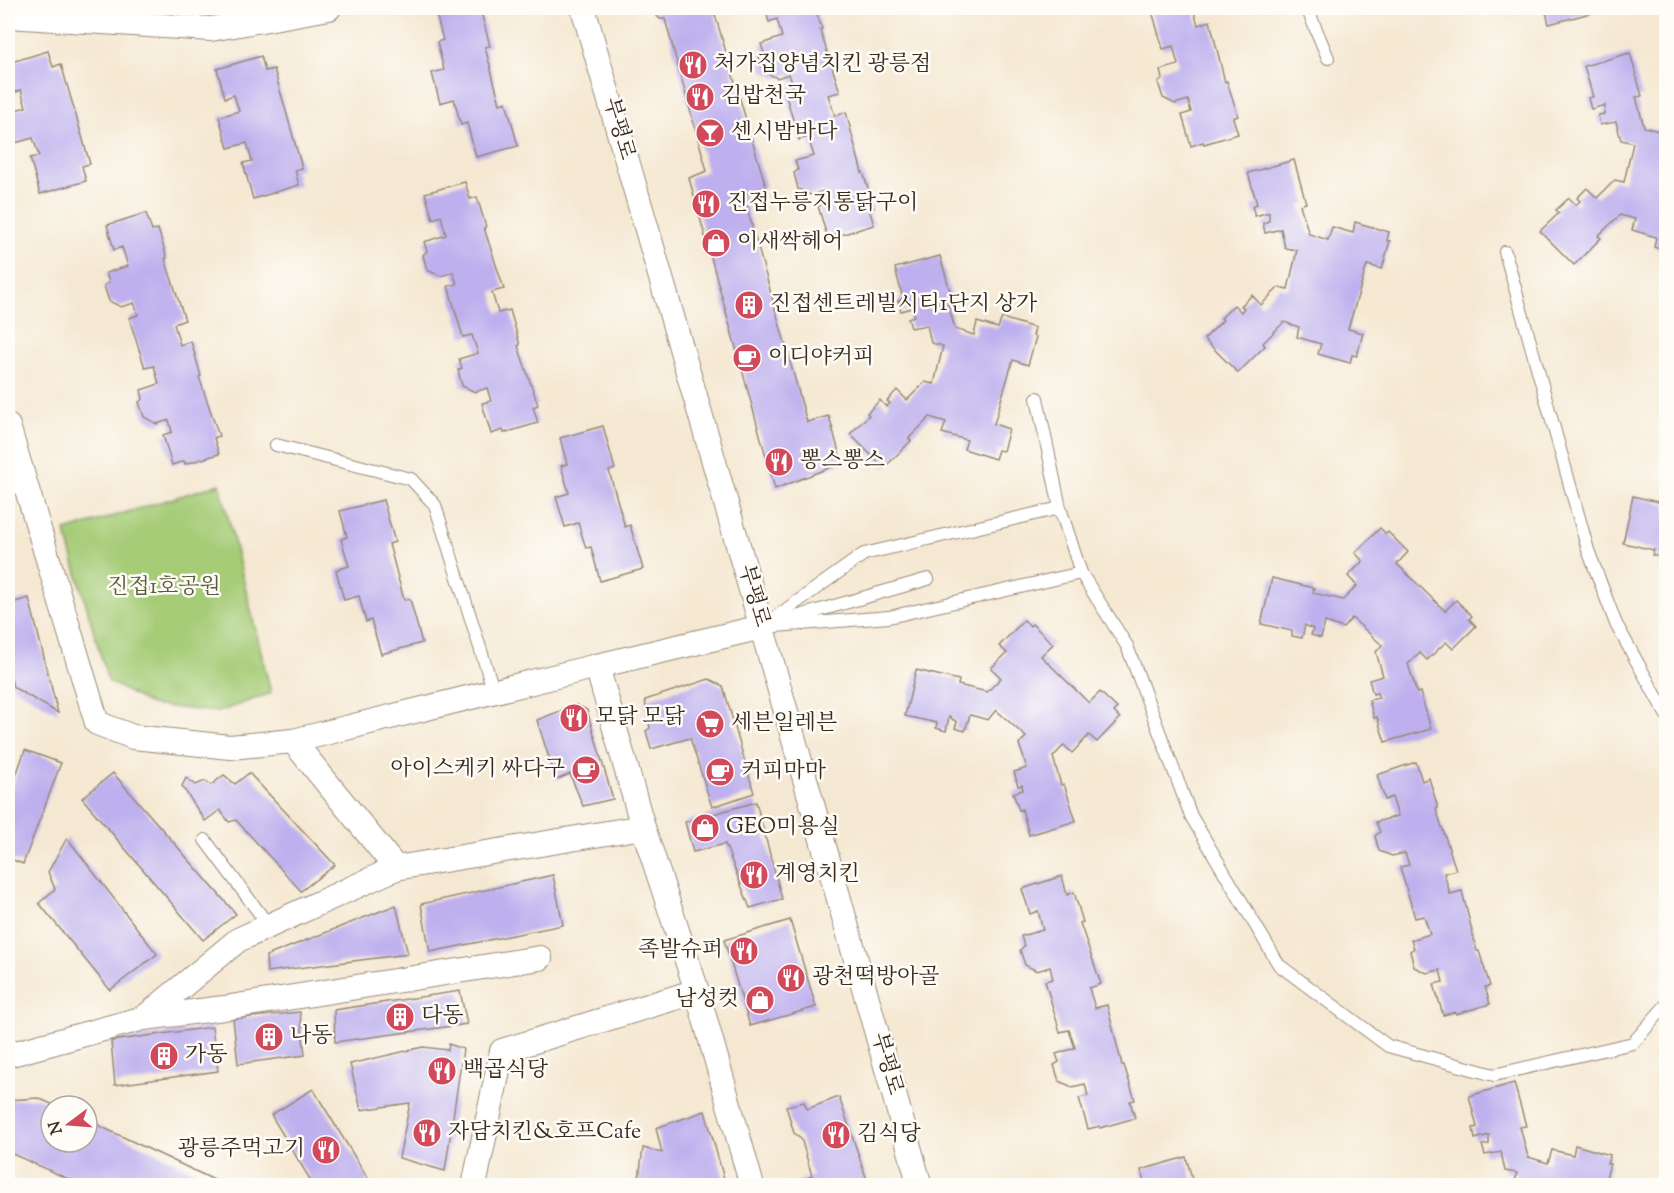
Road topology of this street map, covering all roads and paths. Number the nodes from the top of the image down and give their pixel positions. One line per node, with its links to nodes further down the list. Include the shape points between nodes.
1 (329, 8): 4 (street, via 212,29)
2 (583, 8): 13 (street, 부평로)
3 (1307, 8): 5 (lane)
4 (8, 16)
5 (1328, 58)
6 (1505, 252): 16 (lane, via 1588,550 1616,624)
7 (1037, 398): 10 (lane)
8 (8, 426): 17 (street, via 97,723 133,737 230,747)
9 (276, 445): 15 (lane, via 411,479 435,505)
10 (1059, 508): 11 (lane); 13 (lane, via 864,554)
11 (1081, 573): 13 (lane, via 889,617); 24 (lane, via 1127,646 1191,816 1279,965 1388,1046 1494,1075 1633,1043)
12 (928, 579): 13 (lane)
13 (762, 627): 14 (street); 29 (street, 부평로)
14 (597, 666): 15 (street); 18 (street)
15 (494, 692): 17 (street)
16 (1666, 714)
17 (293, 741): 20 (street)
18 (643, 827): 20 (street); 23 (street)
19 (205, 840): 21 (lane)
20 (396, 868): 21 (street)
21 (269, 926): 25 (street, via 238,940)
22 (540, 958): 25 (street)
23 (697, 991): 27 (street, via 502,1051); 28 (street)
24 (1666, 1005)
25 (144, 1018): 26 (street)
26 (8, 1054)
27 (474, 1185)
28 (752, 1185)
29 (920, 1185)

